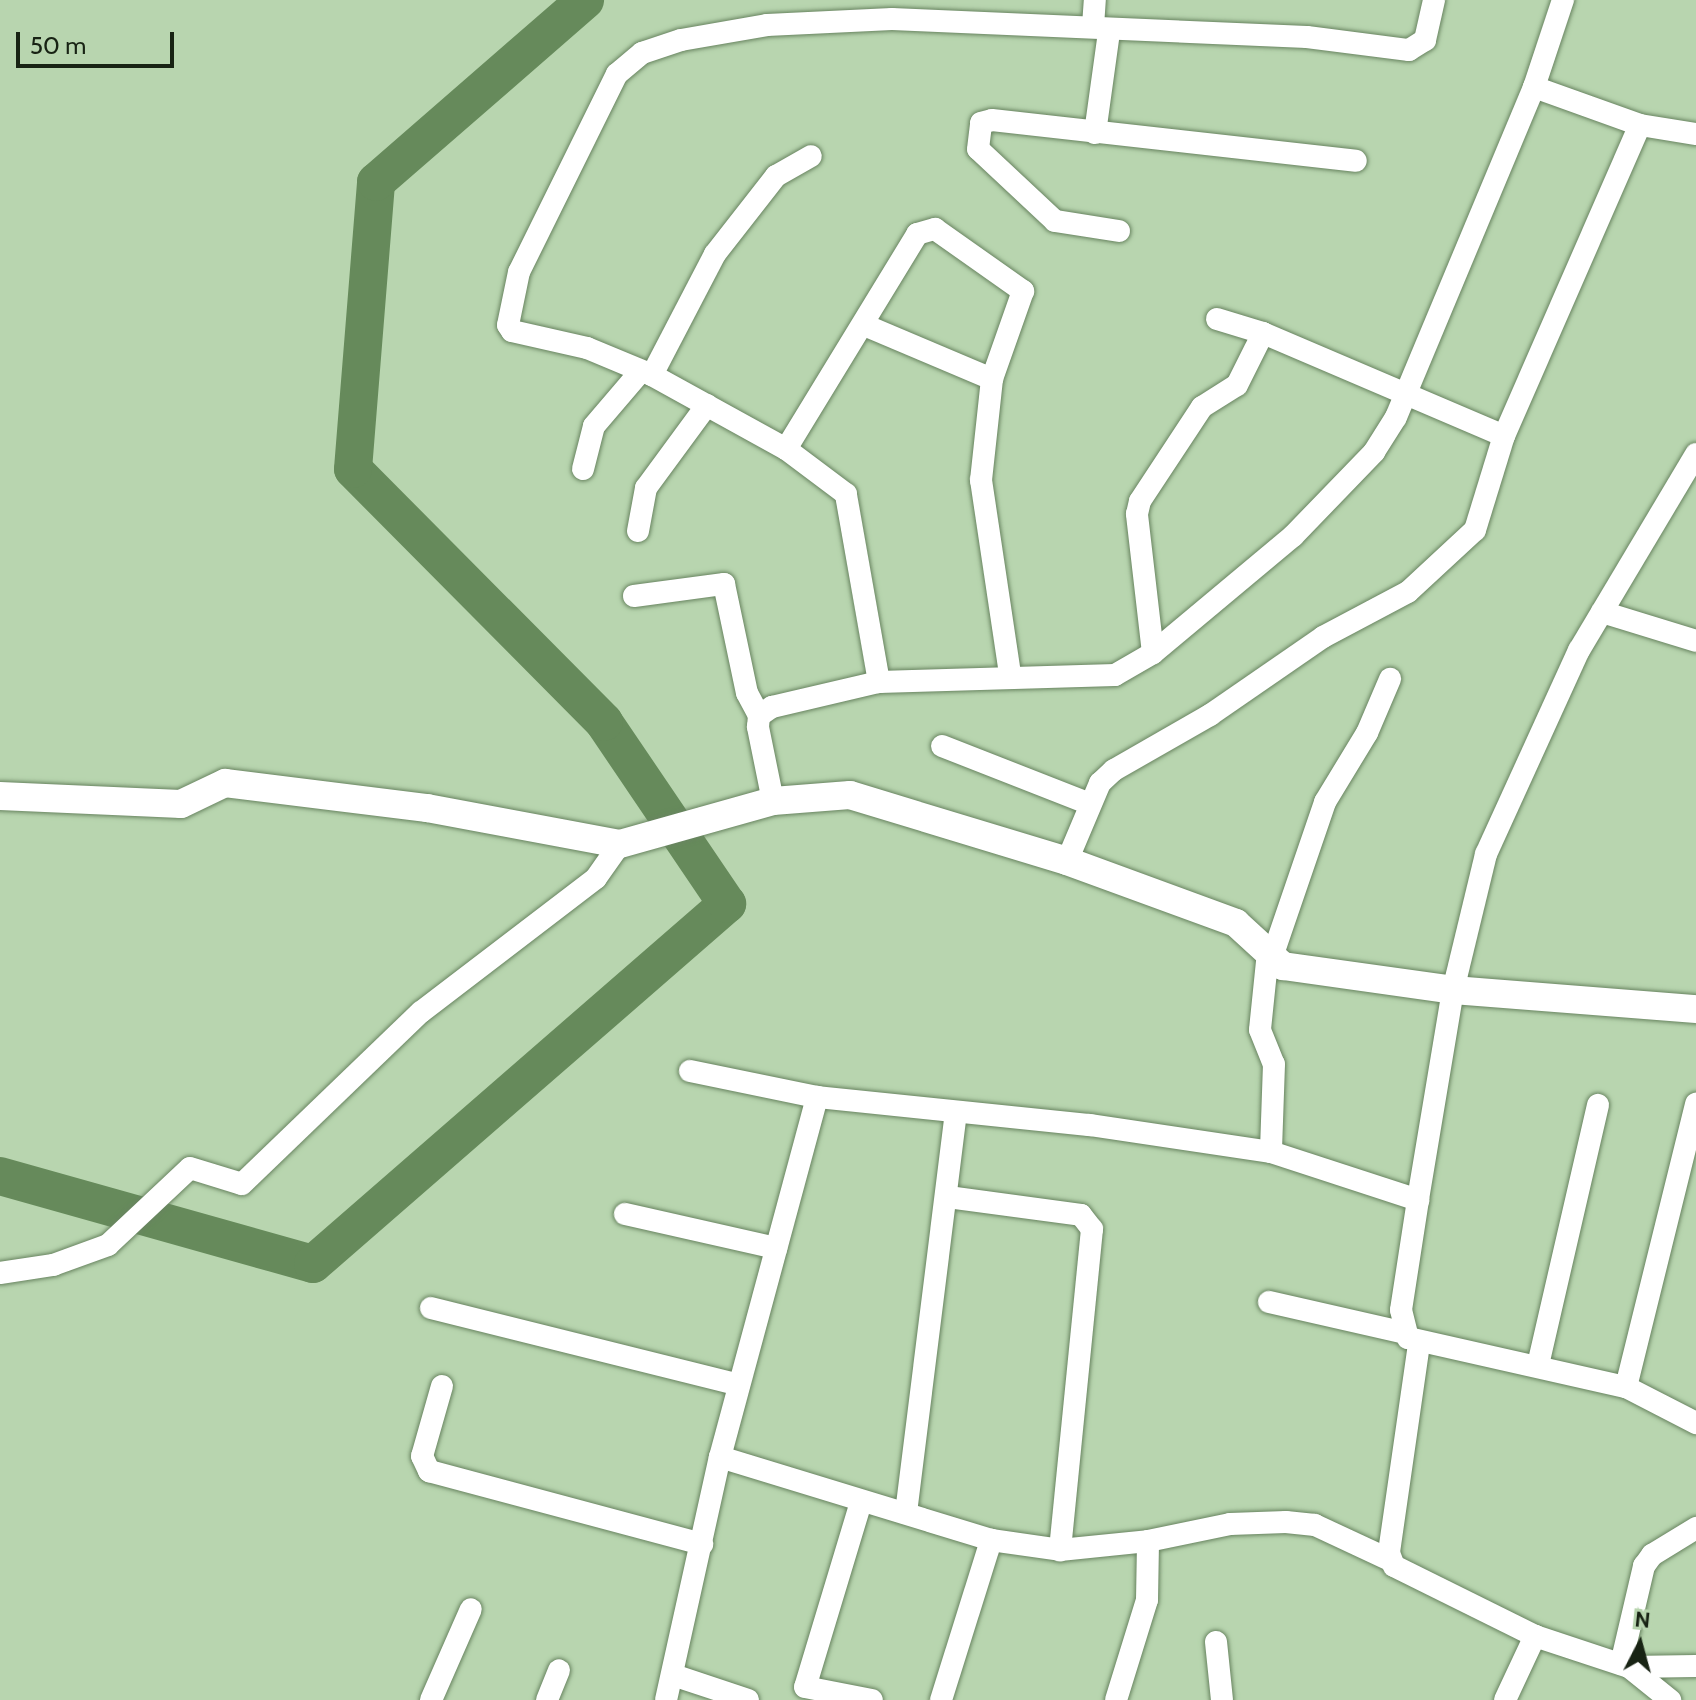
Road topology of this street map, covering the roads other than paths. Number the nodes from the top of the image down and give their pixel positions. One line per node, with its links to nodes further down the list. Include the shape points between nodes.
1 (1095, 0): 4 (street)
2 (1434, 0): 4 (street, via 1425,40 1409,50 1307,37)
3 (1563, 0): 5 (street)
4 (1101, 29): 7 (street); 15 (street, via 892,19 767,25 642,53 617,74 519,272 508,317 512,331 587,348)
5 (1534, 87): 6 (street); 17 (street)
6 (1640, 125): 8 (street); 19 (street)
7 (1095, 133): 10 (street); 11 (street, via 992,120 981,123 976,144 1055,221)
8 (1696, 134)
9 (811, 156): 15 (street, via 776,176 715,254)
10 (1356, 161)
11 (1119, 231)
12 (1217, 319): 14 (street)
13 (864, 325): 16 (street); 16 (street, via 917,234 935,229 1023,291); 20 (street)
14 (1263, 333): 17 (street); 27 (street, via 1237,385 1202,407 1140,501 1137,514)
15 (647, 373): 18 (street); 22 (street, via 594,426)
16 (992, 379): 28 (street, via 981,480)
17 (1406, 393): 19 (street); 27 (street, via 1374,452 1293,536)
18 (707, 405): 20 (street); 23 (street, via 646,488)
19 (1504, 436): 35 (street, via 1475,530 1453,553 1408,592 1323,637 1210,715 1129,760 1100,783)
20 (786, 449): 30 (street, via 840,489 851,504)
21 (1696, 454): 25 (street)
22 (583, 469)
23 (638, 531)
24 (634, 596): 31 (street, via 724,584 747,693)
25 (1602, 612): 26 (street); 39 (street, via 1579,650 1486,854)
26 (1696, 641)
27 (1153, 653): 28 (street, via 1115,675)
28 (1010, 674): 30 (street)
29 (1390, 679): 38 (street, via 1367,733 1325,802)
30 (879, 682): 31 (street, via 772,707)
31 (759, 716): 34 (street)
32 (942, 746): 35 (street)
33 (0, 796): 36 (street, via 181,804 225,783 427,808)
34 (762, 804): 36 (street); 37 (street, via 850,795)
35 (1090, 804): 37 (street)
36 (620, 844): 51 (street, via 596,878 421,1012 242,1184 190,1168 108,1245 53,1265)
37 (1067, 861): 38 (street, via 1236,923)
38 (1270, 955): 39 (street, via 1283,966); 46 (street, via 1260,1030 1274,1064)
39 (1453, 990): 40 (street); 48 (street)
40 (1696, 1009)
41 (690, 1071): 42 (street)
42 (817, 1097): 45 (street); 50 (street)
43 (1696, 1104): 58 (street)
44 (1598, 1105): 55 (street)
45 (956, 1113): 46 (street, via 1090,1125); 47 (street)
46 (1271, 1152): 48 (street)
47 (948, 1197): 62 (street); 67 (street, via 1081,1215 1092,1229)
48 (1418, 1200): 54 (street, via 1401,1310)
49 (625, 1214): 50 (street)
50 (776, 1248): 56 (street)
51 (0, 1273)
52 (1269, 1302): 54 (street)
53 (431, 1308): 56 (street)
54 (1412, 1338): 55 (street); 68 (street)
55 (1538, 1365): 58 (street)
56 (739, 1385): 60 (street)
57 (442, 1386): 66 (street, via 422,1456 429,1471)
58 (1626, 1387): 59 (street)
59 (1696, 1423)
60 (720, 1457): 61 (street); 66 (street)
61 (861, 1502): 62 (street); 76 (street)
62 (906, 1513): 64 (street)
63 (1696, 1528): 72 (street, via 1652,1555 1644,1566)
64 (991, 1540): 67 (street); 82 (street)
65 (1148, 1541): 67 (street); 68 (street, via 1230,1524 1286,1522 1315,1525); 83 (street, via 1147,1600)
66 (702, 1544): 75 (street)
67 (1060, 1550)
68 (1390, 1560): 70 (street)
69 (471, 1609): 77 (street)
70 (1535, 1636): 72 (street); 85 (street)
71 (1216, 1642): 84 (street)
72 (1625, 1666): 73 (street); 86 (street)
73 (1696, 1666)
74 (559, 1670): 78 (street)
75 (673, 1675): 79 (street); 80 (street)
76 (803, 1693): 81 (street)
77 (431, 1700)
78 (547, 1700)
79 (666, 1700)
80 (748, 1700)
81 (872, 1700)
82 (941, 1700)
83 (1116, 1700)
84 (1222, 1700)
85 (1505, 1700)
86 (1670, 1700)

